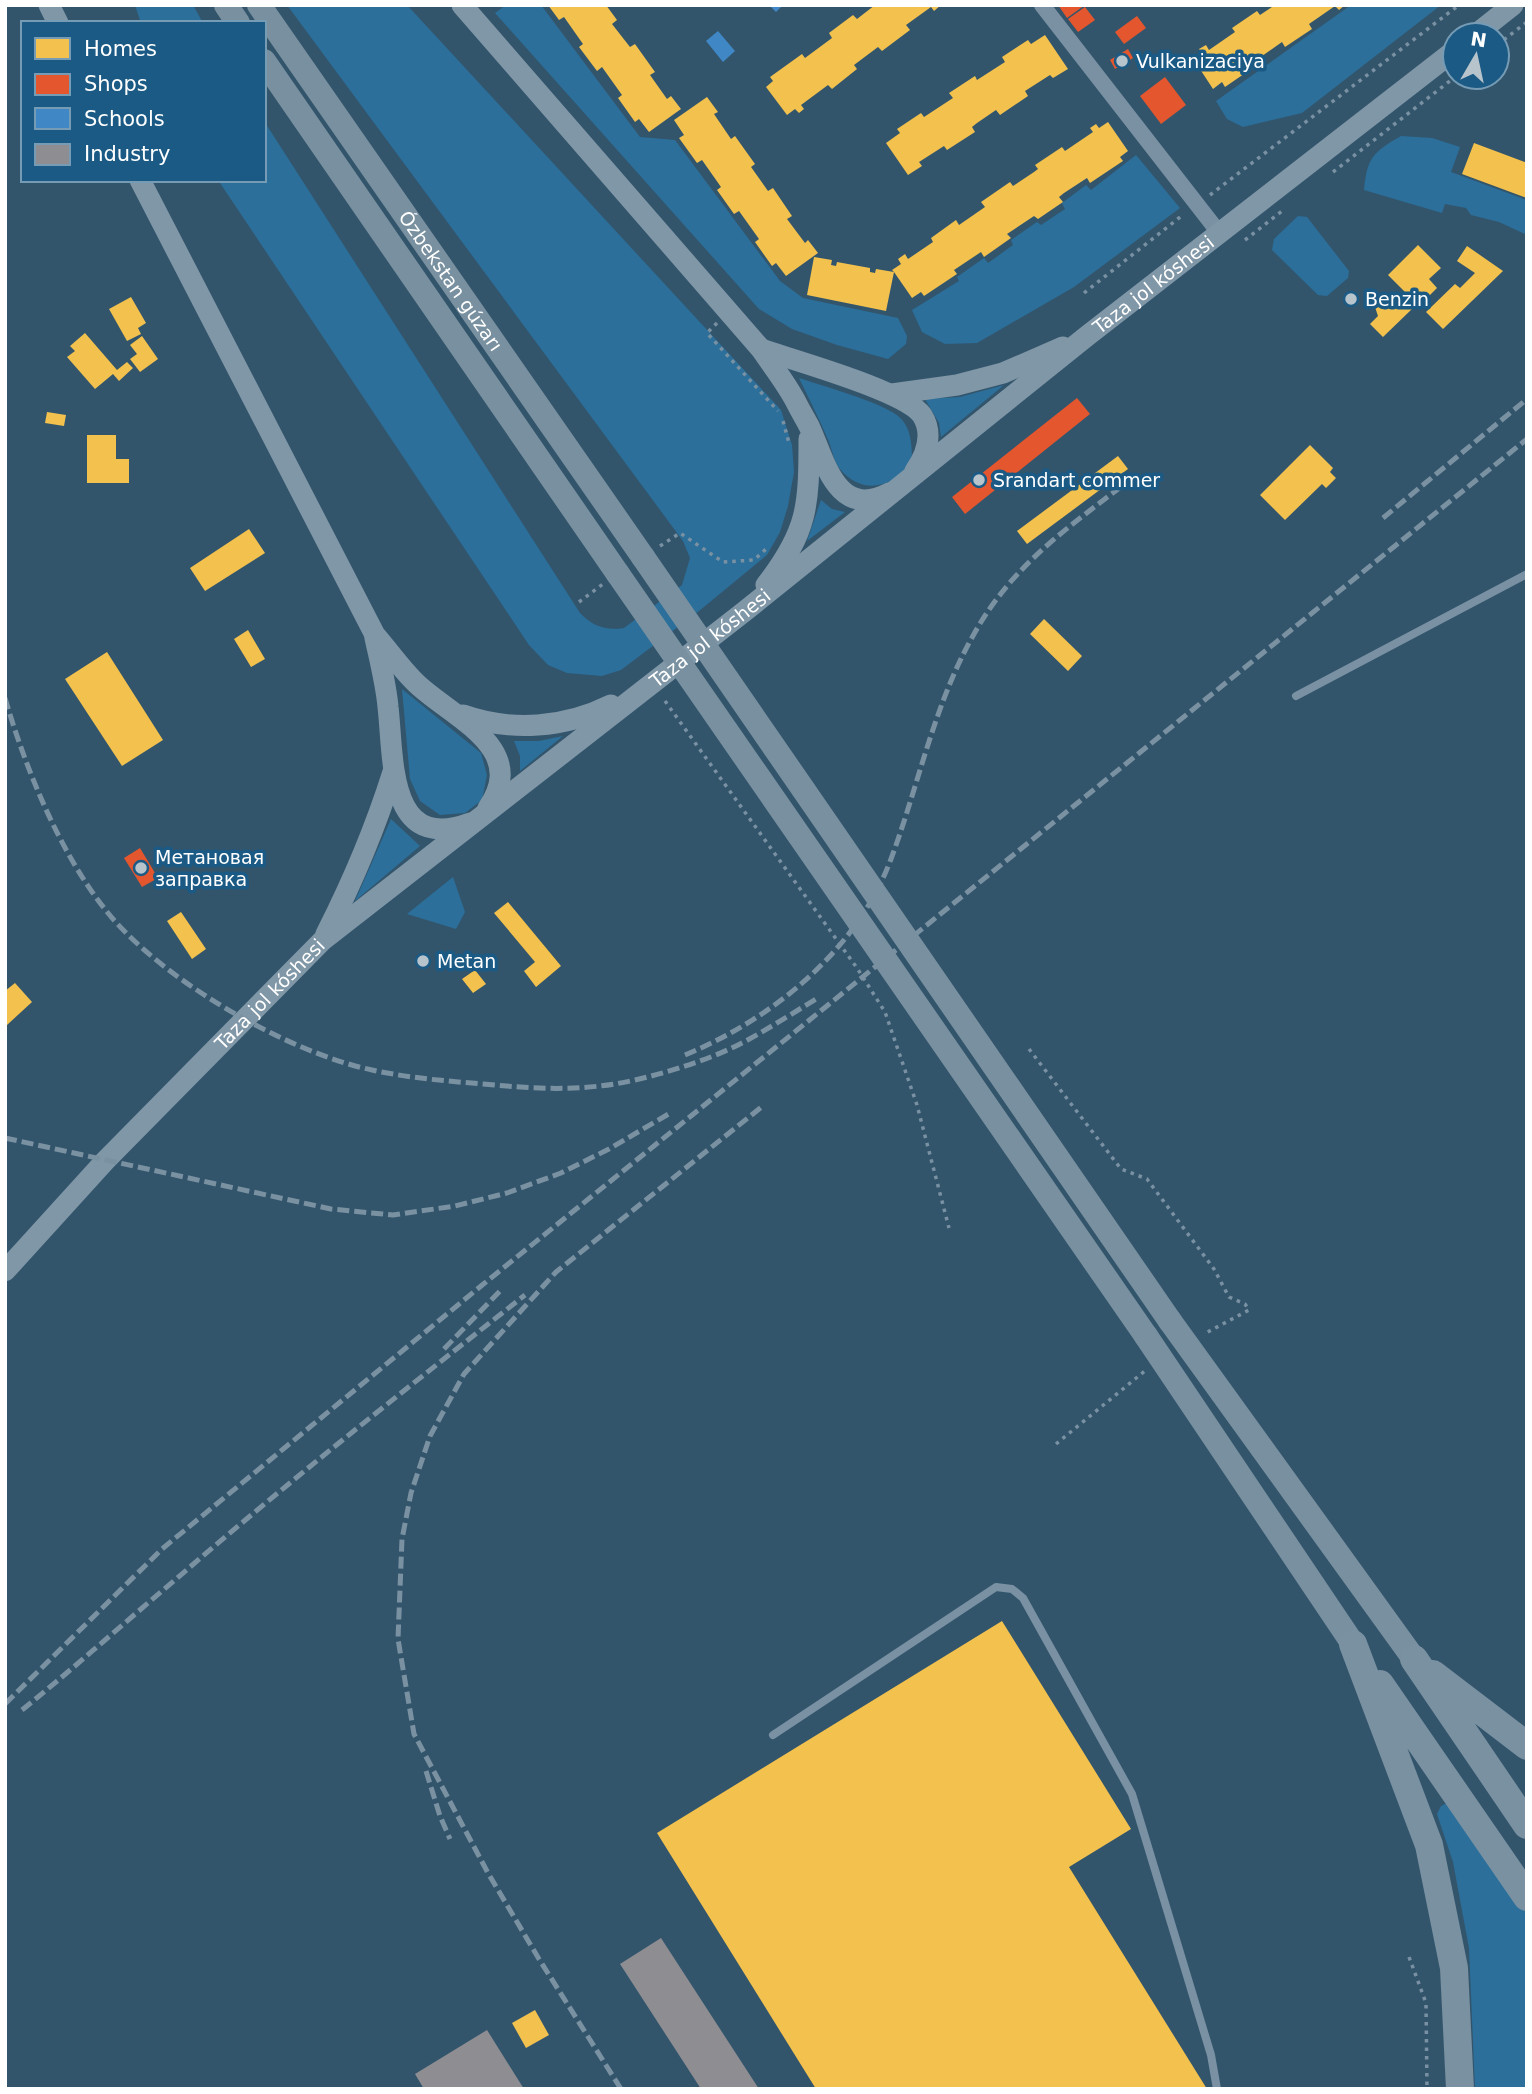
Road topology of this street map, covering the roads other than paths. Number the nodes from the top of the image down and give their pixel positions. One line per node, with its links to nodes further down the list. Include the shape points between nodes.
1 (49, 5): 7 (main road)
2 (226, 5): 8 (main road)
3 (259, 5): 30 (main road, Ózbekstan gúzarı, bridge, via 649,553 1170,1321)
4 (462, 5): 15 (main road)
5 (1042, 5): 13 (street)
6 (1513, 5): 9 (main road)
7 (57, 21)
8 (237, 21)
9 (1493, 21)
10 (1441, 61): 13 (main road, Taza jol kóshesi)
11 (266, 64): 29 (main road, Ózbekstan gúzarı, bridge, via 612,578 1146,1336)
12 (141, 182): 21 (main road)
13 (1220, 234): 14 (main road, Taza jol kóshesi)
14 (1087, 336): 16 (main road, via 1003,373); 18 (main road, Taza jol kóshesi)
15 (761, 349): 16 (main road); 17 (main road)
16 (892, 394): 18 (main road, via 920,413 927,426 925,457)
17 (809, 427): 18 (main road, via 840,490 870,499); 20 (main road, via 804,519 793,547)
18 (906, 483): 20 (main road, Taza jol kóshesi)
19 (1527, 574): 23 (lane)
20 (745, 611): 22 (main road, Taza jol kóshesi)
21 (375, 635): 24 (main road, via 416,684); 25 (main road, via 388,703)
22 (644, 688): 24 (main road, via 591,715 555,724 485,722); 26 (main road, Taza jol kóshesi)
23 (1296, 696)
24 (449, 709): 26 (main road, via 485,737 497,756 498,789)
25 (393, 772): 26 (main road, via 401,801 413,818 434,829 452,830); 27 (main road, via 354,881)
26 (481, 818): 27 (main road, Taza jol kóshesi)
27 (323, 940): 28 (main road, Taza jol kóshesi, via 105,1161)
28 (5, 1271)
29 (1353, 1644): 34 (highway); 36 (highway, via 1429,1845 1454,1968)
30 (1414, 1660): 32 (highway); 33 (highway)
31 (773, 1735): 35 (lane, via 996,1587 1012,1589 1023,1598 1132,1794 1211,2055)
32 (1527, 1746)
33 (1527, 1825)
34 (1527, 1897)
35 (1217, 2089)
36 (1460, 2089)

